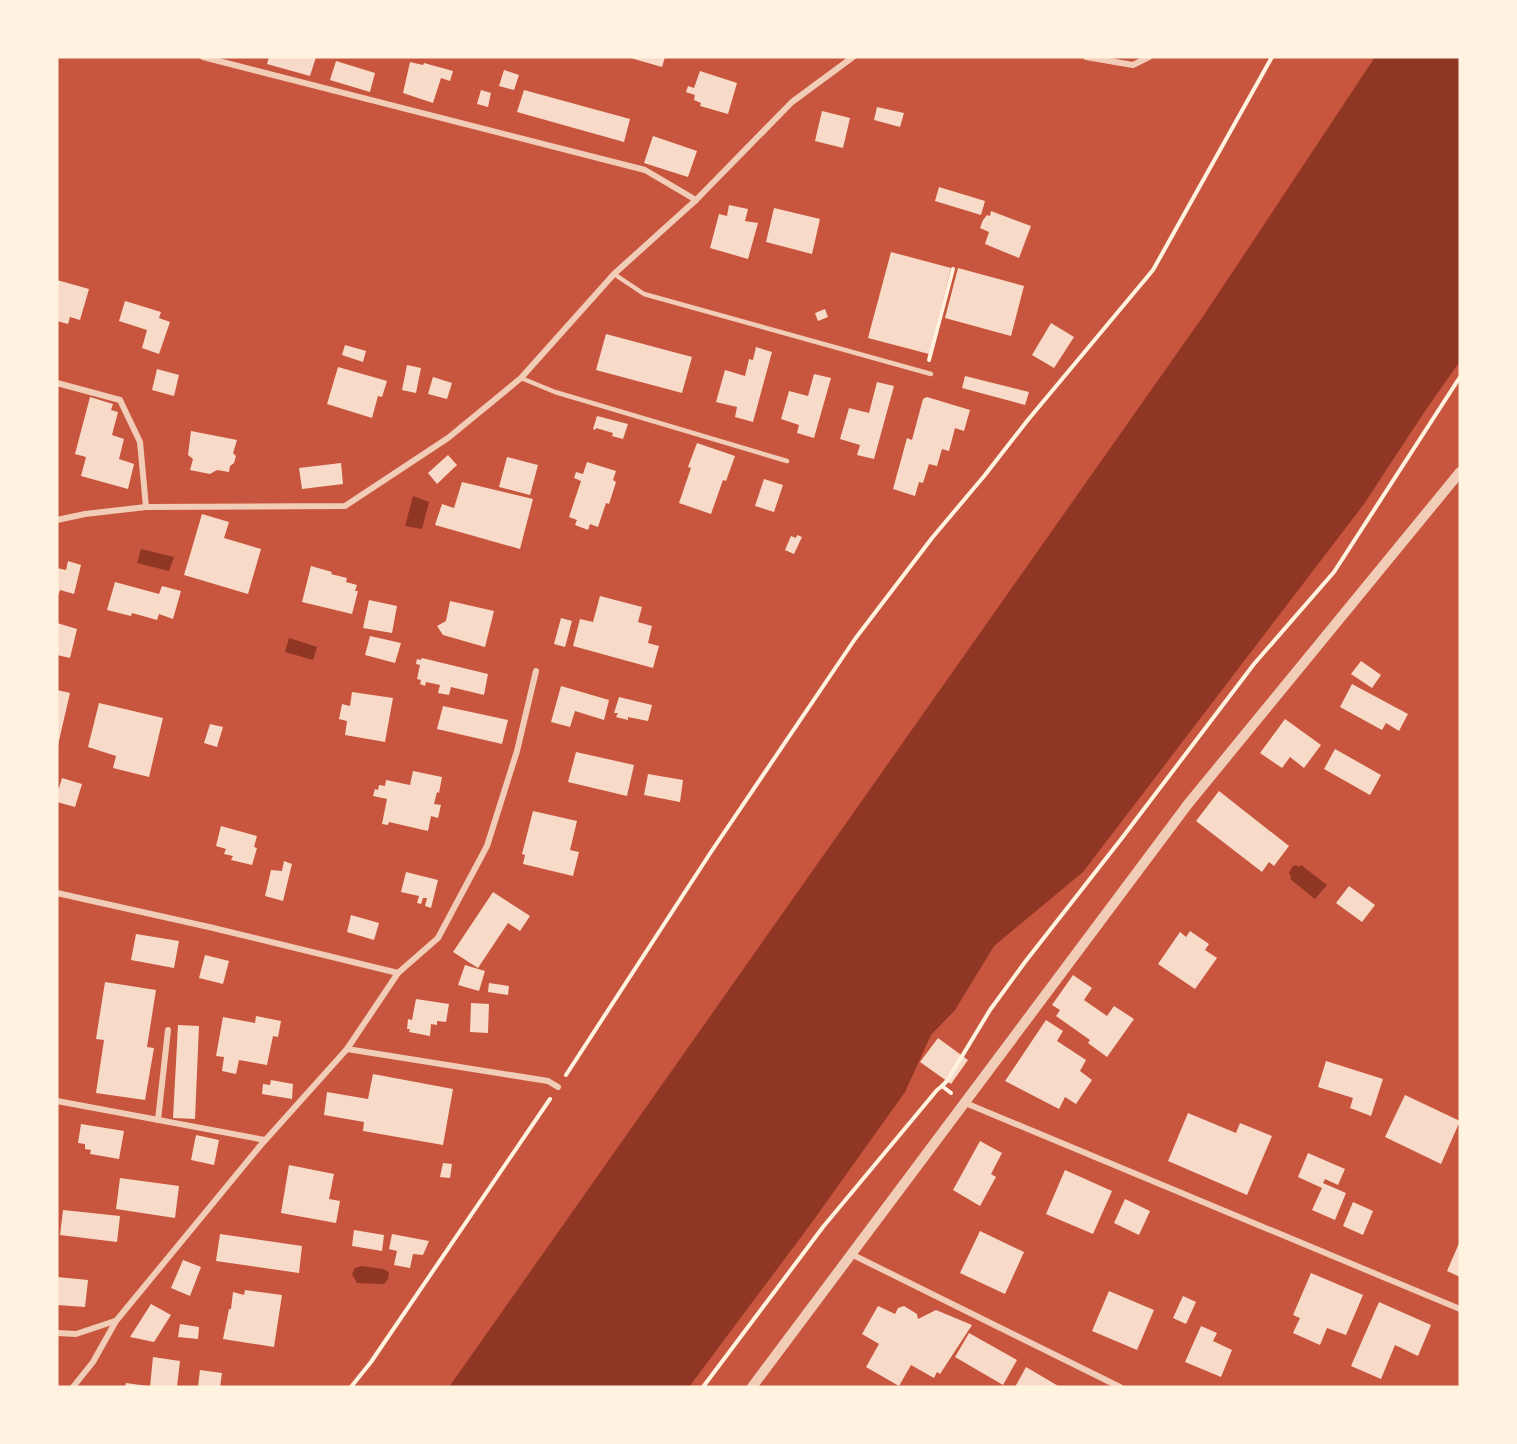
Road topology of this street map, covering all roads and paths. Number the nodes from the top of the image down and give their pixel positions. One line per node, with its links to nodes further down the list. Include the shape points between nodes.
1 (203, 57): 6 (street, via 645,170)
2 (853, 57): 6 (street, via 792,102)
3 (1088, 57): 4 (street, via 1133,65)
4 (1149, 57)
5 (1272, 57): 23 (path, via 1153,270 932,538 855,639)
6 (696, 200): 8 (street)
7 (953, 269): 9 (path)
8 (614, 274): 9 (lane, via 644,294); 11 (street)
9 (928, 373)
10 (1460, 377): 22 (path, via 1334,572 1254,664 1024,962)
11 (521, 378): 13 (lane, via 555,392); 15 (street, via 448,438 345,506)
12 (57, 383): 15 (street, via 120,400 140,442)
13 (787, 461)
14 (1460, 472): 25 (street, via 1188,804)
15 (146, 507): 16 (street)
16 (57, 520)
17 (536, 671): 19 (street, via 517,751 486,846 438,938)
18 (57, 893): 19 (street)
19 (399, 974): 21 (street)
20 (168, 1029): 26 (street)
21 (347, 1048): 23 (street, via 548,1082); 27 (street)
22 (942, 1086): 25 (path); 35 (path, via 823,1227)
23 (558, 1088): 34 (path)
24 (57, 1101): 26 (street)
25 (963, 1102): 28 (street); 29 (street)
26 (158, 1120): 27 (street)
27 (266, 1140): 30 (street)
28 (851, 1254): 32 (street); 36 (street)
29 (1460, 1309)
30 (116, 1321): 31 (street, via 76,1334); 33 (street, via 93,1362)
31 (57, 1333)
32 (1117, 1386)
33 (73, 1387)
34 (351, 1387)
35 (703, 1387)
36 (752, 1387)

